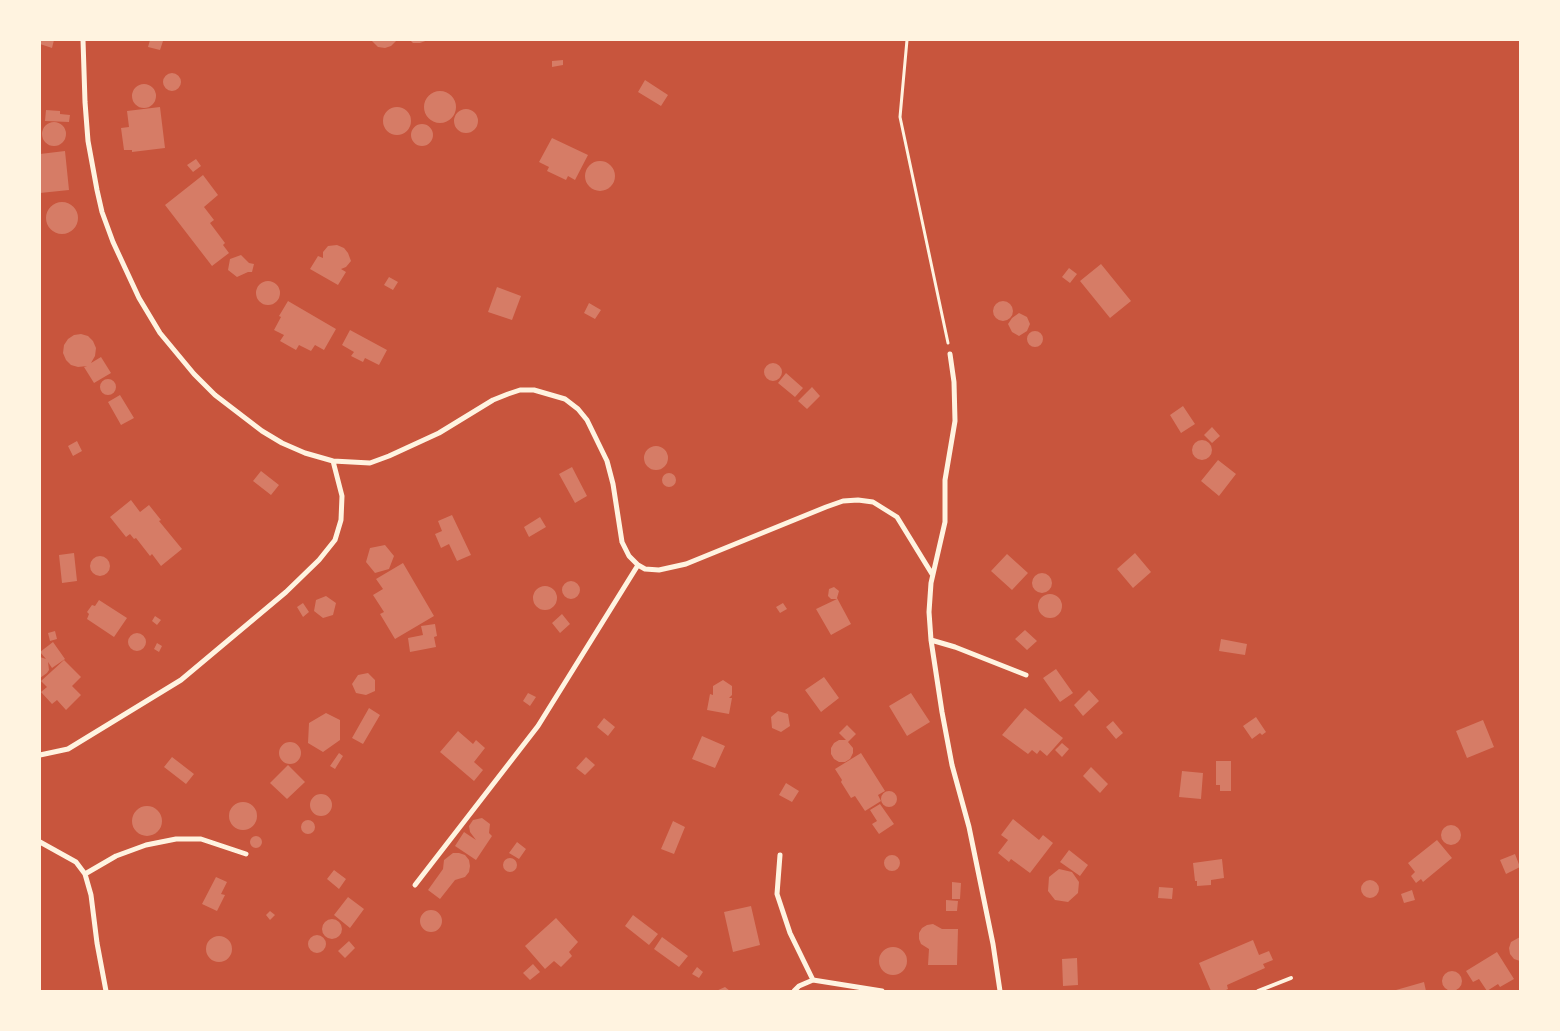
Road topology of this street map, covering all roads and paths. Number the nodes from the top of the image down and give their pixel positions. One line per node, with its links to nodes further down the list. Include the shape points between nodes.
1 (83, 40): 4 (street, via 88,141 102,212 139,298 178,356 216,394 282,443)
2 (907, 40): 3 (path, via 900,117)
3 (950, 354): 6 (street, via 955,421 945,480 945,522)
4 (333, 461): 5 (street, via 370,463 389,456 439,432 493,400 520,390 534,390 565,399 587,420 607,461 622,542); 9 (street, via 342,496 341,520 335,540 319,560 181,680 68,749)
5 (638, 565): 6 (street, via 659,570 686,564 826,507 858,500 873,502 897,517); 14 (street, via 538,726)
6 (932, 574): 7 (street)
7 (931, 640): 8 (street); 20 (street, via 952,765 969,827)
8 (1026, 675)
9 (40, 755)
10 (40, 842): 13 (street, via 76,862)
11 (246, 854): 13 (street, via 202,840 176,839 116,856)
12 (780, 855): 16 (street, via 777,894 790,933)
13 (85, 874): 17 (street)
14 (415, 885)
15 (1290, 978): 21 (lane)
16 (813, 980): 18 (street); 19 (street)
17 (106, 991)
18 (794, 991)
19 (882, 991)
20 (1000, 991)
21 (1258, 991)

